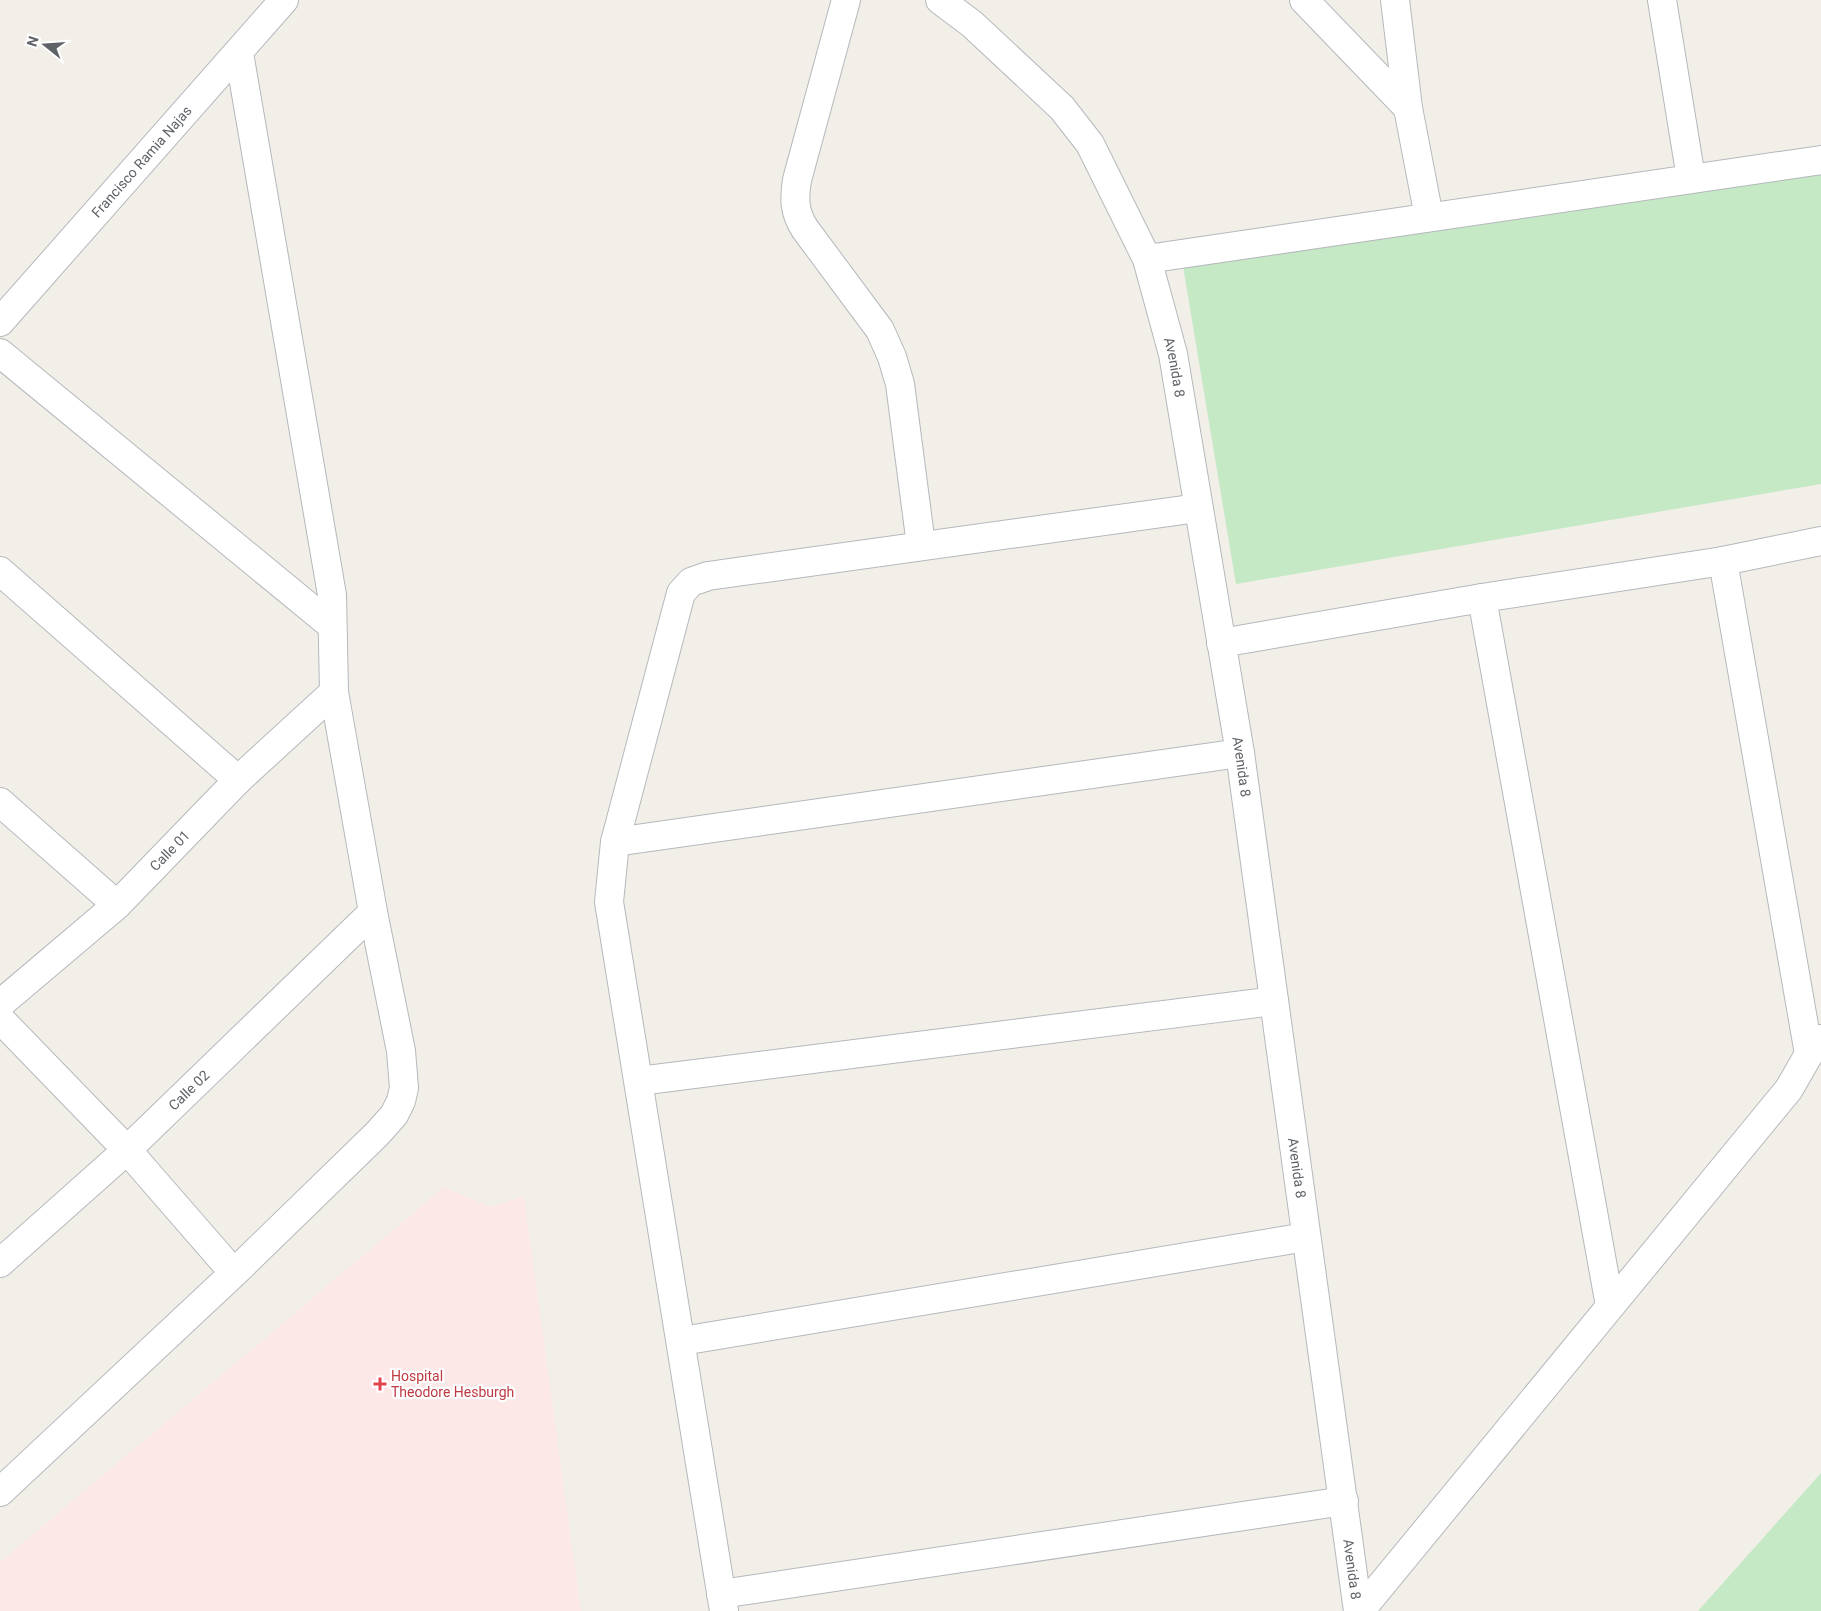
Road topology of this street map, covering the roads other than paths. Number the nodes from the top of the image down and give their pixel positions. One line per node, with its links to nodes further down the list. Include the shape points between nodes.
1 (284, 0): 7 (street, Francisco Ramia Najas)
2 (846, 0): 17 (street, via 797,180 795,209 801,223 880,330 892,357 900,384)
3 (940, 0): 12 (street, Avenida 8, via 972,24 1062,108 1090,144)
4 (1304, 0): 8 (street)
5 (1395, 0): 8 (street)
6 (1662, 0): 10 (street)
7 (240, 53): 13 (street, Francisco Ramia Najas); 21 (street, via 332,595)
8 (1408, 108): 11 (street)
9 (1821, 160): 10 (street)
10 (1691, 178): 11 (street)
11 (1429, 217): 12 (street)
12 (1147, 259): 15 (street, Avenida 8, via 1172,354)
13 (0, 322)
14 (0, 353): 21 (street)
15 (1198, 508): 17 (street); 22 (street, Avenida 8)
16 (1821, 542): 18 (street)
17 (921, 545): 27 (street, via 708,576 690,582 681,593 675,609)
18 (1723, 561): 20 (street); 33 (street)
19 (0, 571): 25 (street)
20 (1482, 598): 22 (street); 39 (street)
21 (331, 624): 23 (street)
22 (1221, 642): 24 (street, Avenida 8)
23 (334, 692): 25 (street, Calle 01); 29 (street)
24 (1240, 753): 27 (street); 30 (street, Avenida 8)
25 (238, 780): 28 (street, Calle 01)
26 (0, 802): 28 (street)
27 (614, 842): 34 (street, via 609,902)
28 (117, 905): 31 (street, Calle 01)
29 (373, 912): 35 (street, Calle 02); 38 (street, via 401,1051 404,1088 401,1101 394,1115 377,1134)
30 (1274, 1001): 34 (street); 36 (street, Avenida 8)
31 (0, 1004)
32 (0, 1019): 35 (street)
33 (1815, 1046): 39 (street, via 1789,1089)
34 (639, 1081): 40 (street)
35 (127, 1150): 37 (street, Calle 02); 38 (street)
36 (1306, 1237): 40 (street); 42 (street, Avenida 8)
37 (0, 1263)
38 (234, 1273): 41 (street)
39 (1610, 1306): 44 (street)
40 (682, 1341): 43 (street)
41 (0, 1492)
42 (1344, 1501): 43 (street); 44 (street, Avenida 8)
43 (723, 1602)
44 (1359, 1611)

